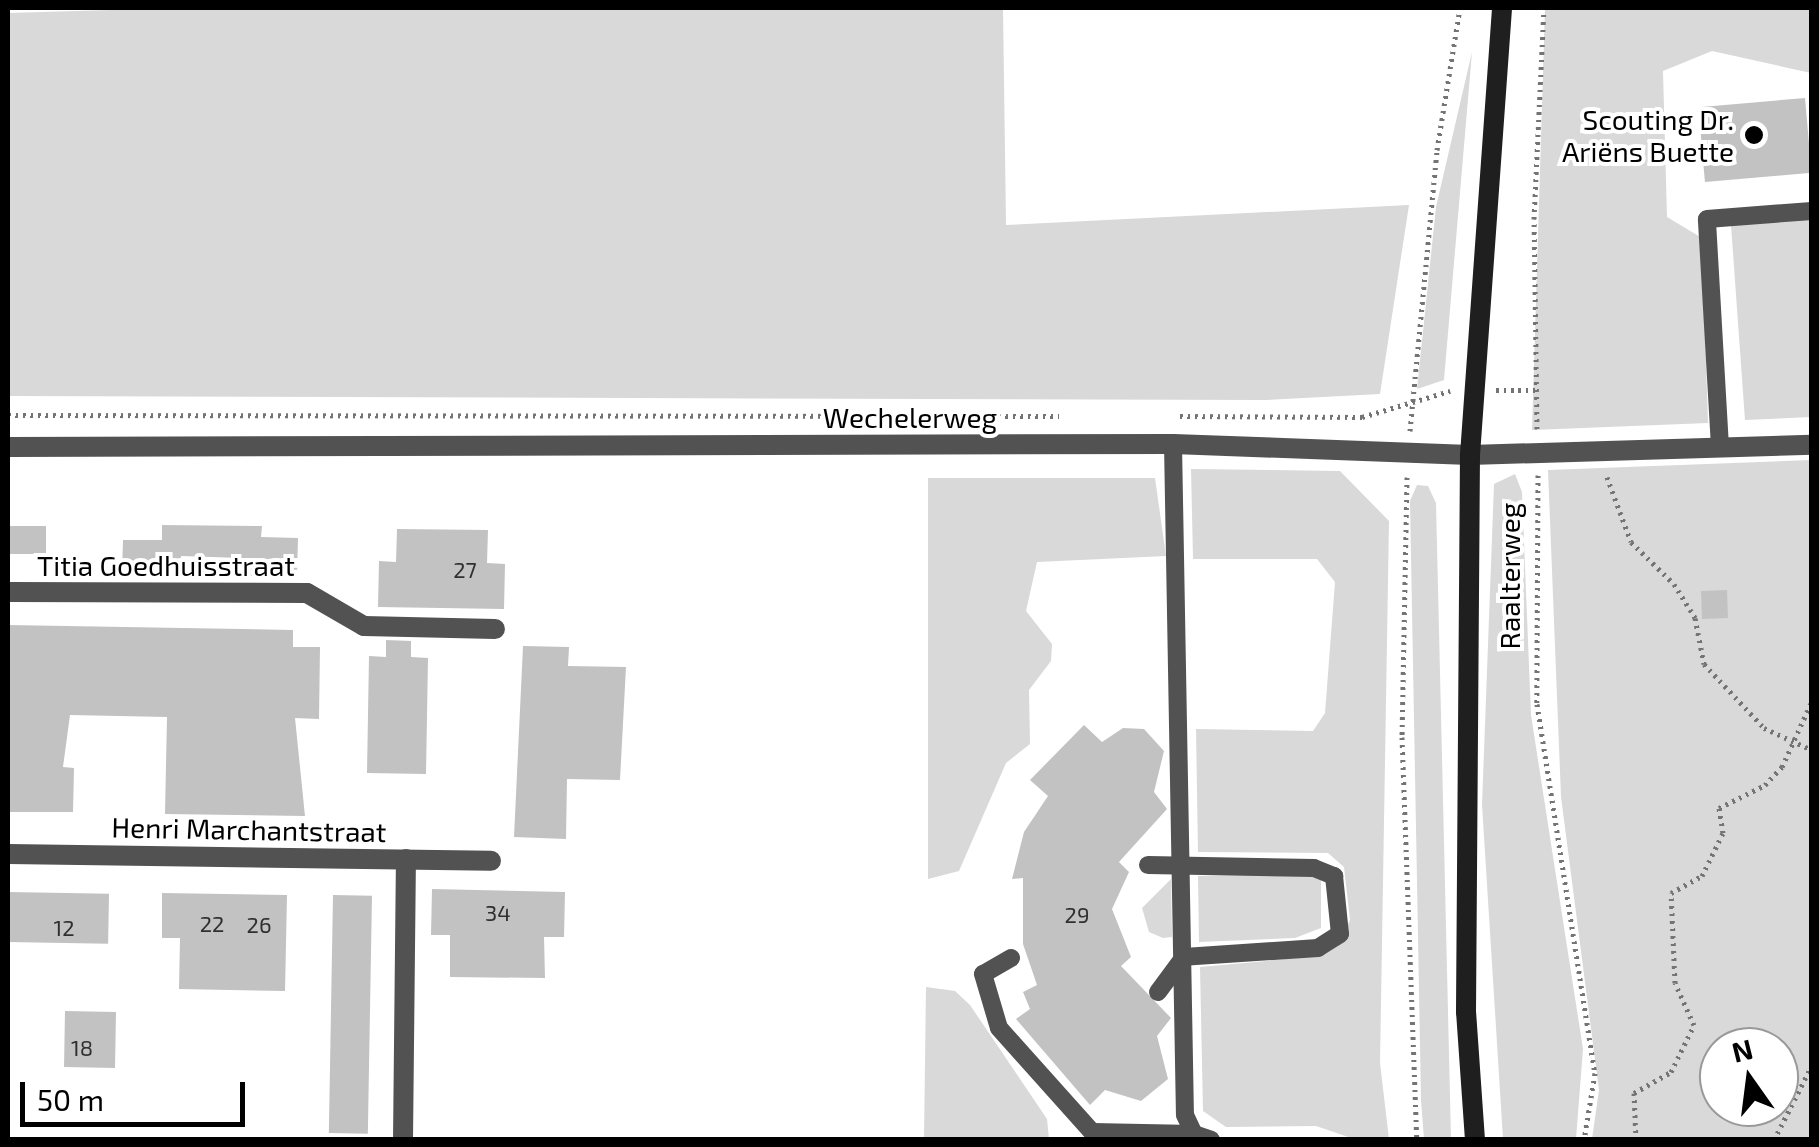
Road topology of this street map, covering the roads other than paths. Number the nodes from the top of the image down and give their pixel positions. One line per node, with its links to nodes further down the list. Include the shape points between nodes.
1 (1502, 8): 7 (main road, Raalterweg)
2 (1812, 212): 6 (lane, via 1706,219)
3 (1173, 444): 5 (street, Wechelerweg); 7 (street, Wechelerweg); 14 (lane)
4 (1812, 445): 6 (street, Wechelerweg)
5 (8, 447)
6 (1720, 447): 7 (street, Wechelerweg)
7 (1470, 455): 20 (main road, Raalterweg, via 1466,1012)
8 (8, 592): 9 (street, Titia Goedhuisstraat, via 306,593 364,626)
9 (495, 629)
10 (8, 854): 11 (street, Henri Marchantstraat)
11 (406, 859): 12 (street, Henri Marchantstraat); 19 (street)
12 (490, 861)
13 (1148, 865): 14 (lane)
14 (1183, 870): 15 (lane); 15 (lane, via 1314,868 1334,876 1340,934 1318,948)
15 (1184, 956): 17 (lane); 18 (lane, via 1186,1115)
16 (1011, 958): 18 (lane, via 983,974 999,1028 1092,1132)
17 (1158, 992)
18 (1202, 1137)
19 (403, 1140)
20 (1474, 1140)

